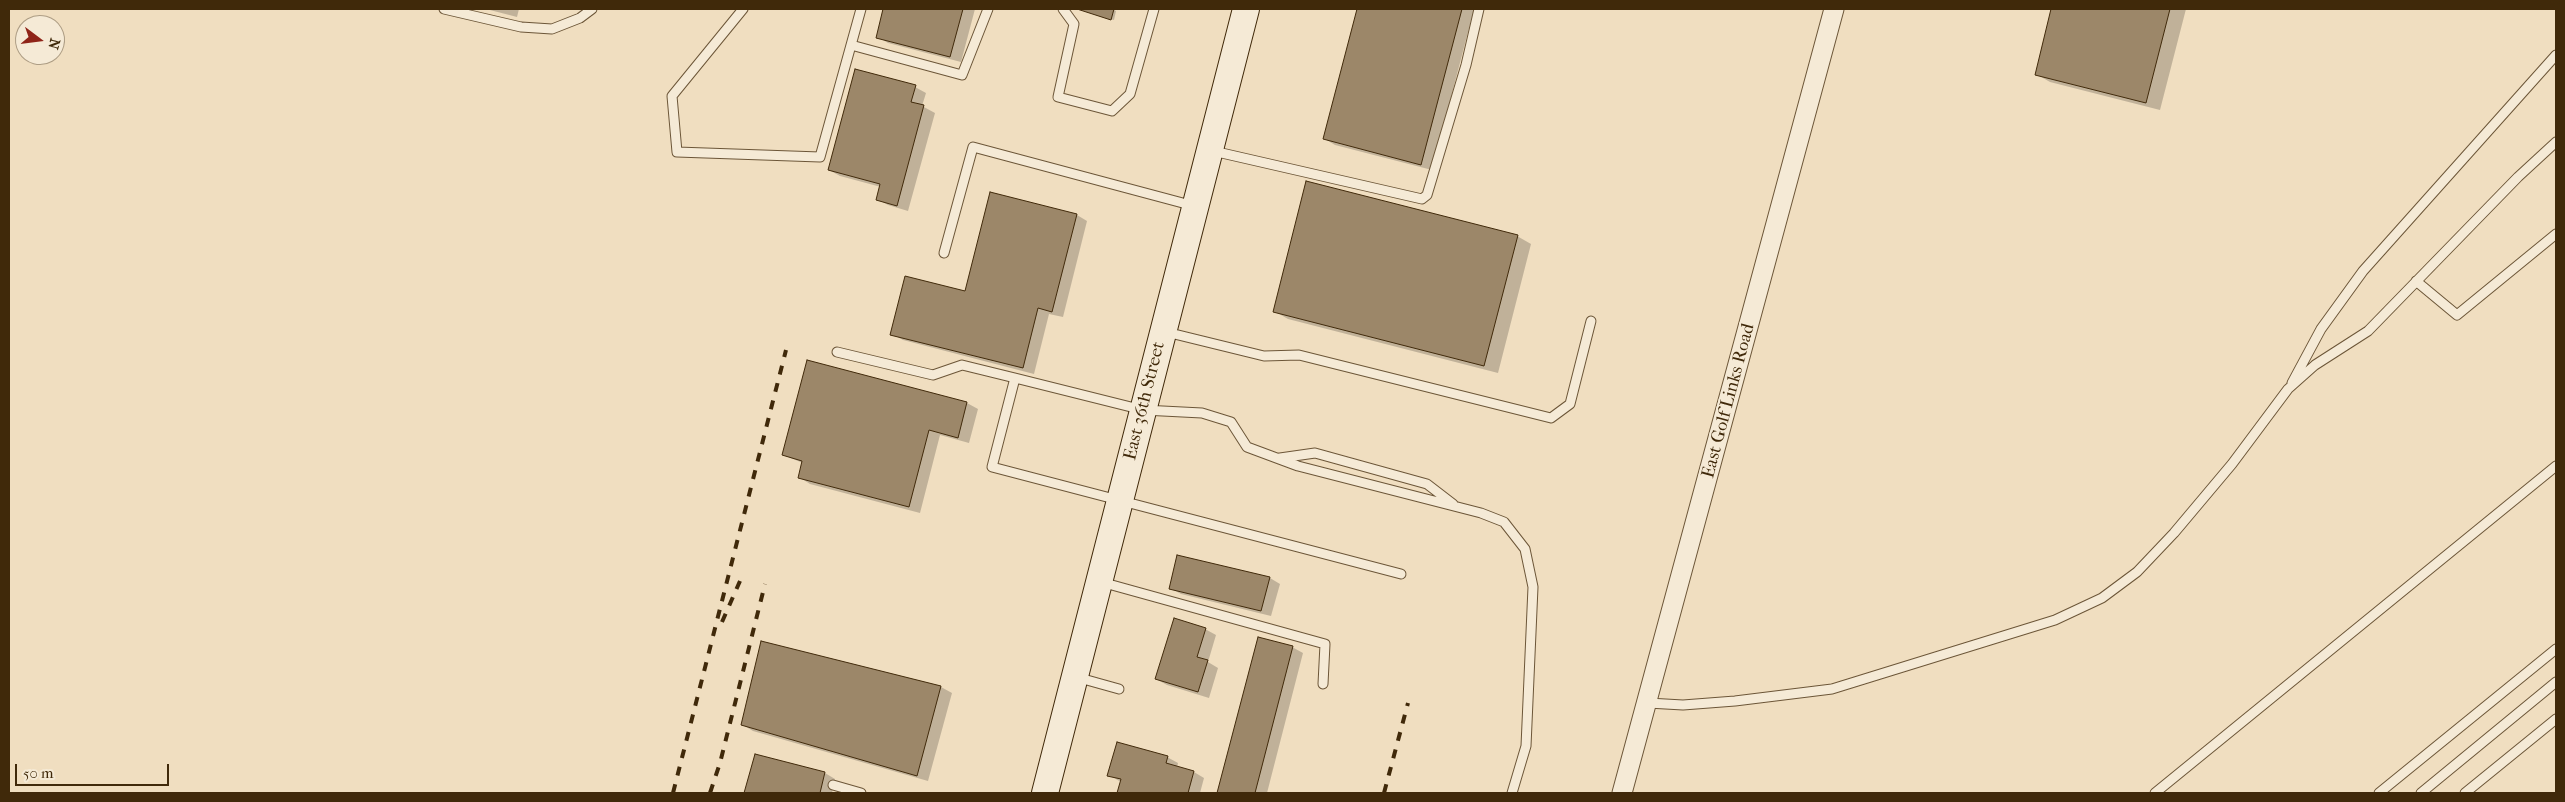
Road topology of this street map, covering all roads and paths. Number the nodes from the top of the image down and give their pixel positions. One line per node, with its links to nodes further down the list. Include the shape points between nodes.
1 (444, 9): 2 (lane, via 522,27 552,29 580,18)
2 (592, 9)
3 (743, 9): 11 (lane, via 672,96 677,152 820,157)
4 (861, 9): 11 (lane)
5 (988, 9): 11 (lane, via 962,75)
6 (1063, 9): 7 (lane, via 1074,24 1058,97 1112,111 1130,94)
7 (1154, 9)
8 (1246, 9): 14 (main road, East 36th Street)
9 (1479, 9): 14 (lane, via 1466,65 1427,195 1422,199)
10 (1834, 9): 36 (street, East Golf Links Road)
11 (851, 45)
12 (2556, 55): 23 (lane, via 2363,271 2322,329)
13 (2556, 142): 18 (lane)
14 (1209, 150): 15 (main road, East 36th Street)
15 (1194, 206): 17 (lane, via 973,147); 20 (main road, East 36th Street)
16 (2556, 234): 18 (lane, via 2457,315)
17 (944, 253)
18 (2416, 281): 23 (lane, via 2368,331 2315,365)
19 (1591, 321): 20 (lane, via 1570,404 1551,418 1299,354 1264,356)
20 (1163, 331): 24 (main road, East 36th Street)
21 (837, 352): 22 (lane, via 933,375 962,365)
22 (1015, 378): 24 (lane); 27 (lane, via 992,467)
23 (2288, 389): 36 (lane, via 2232,464 2174,533 2137,572 2102,598 2055,620 1832,689 1709,703)
24 (1142, 410): 25 (lane, via 1202,413 1231,422 1247,447); 27 (main road, East 36th Street)
25 (1277, 458): 28 (lane); 28 (lane, via 1314,453 1427,484)
26 (2556, 466): 43 (lane)
27 (1119, 500): 29 (lane); 30 (main road, East 36th Street)
28 (1457, 507): 41 (lane, via 1504,522 1525,549 1533,587 1526,746)
29 (1400, 574)
30 (1099, 581): 32 (main road, East 36th Street); 34 (lane, via 1325,644)
31 (2556, 649): 44 (lane)
32 (1074, 677): 35 (lane); 40 (main road, East 36th Street)
33 (2556, 682): 45 (lane)
34 (1323, 684)
35 (1120, 689)
36 (1648, 703): 42 (street, East Golf Links Road)
37 (2556, 719): 46 (lane)
38 (833, 785): 39 (lane)
39 (861, 793)
40 (1045, 793)
41 (1512, 793)
42 (1622, 793)
43 (2155, 793)
44 (2379, 793)
45 (2421, 793)
46 (2465, 793)

